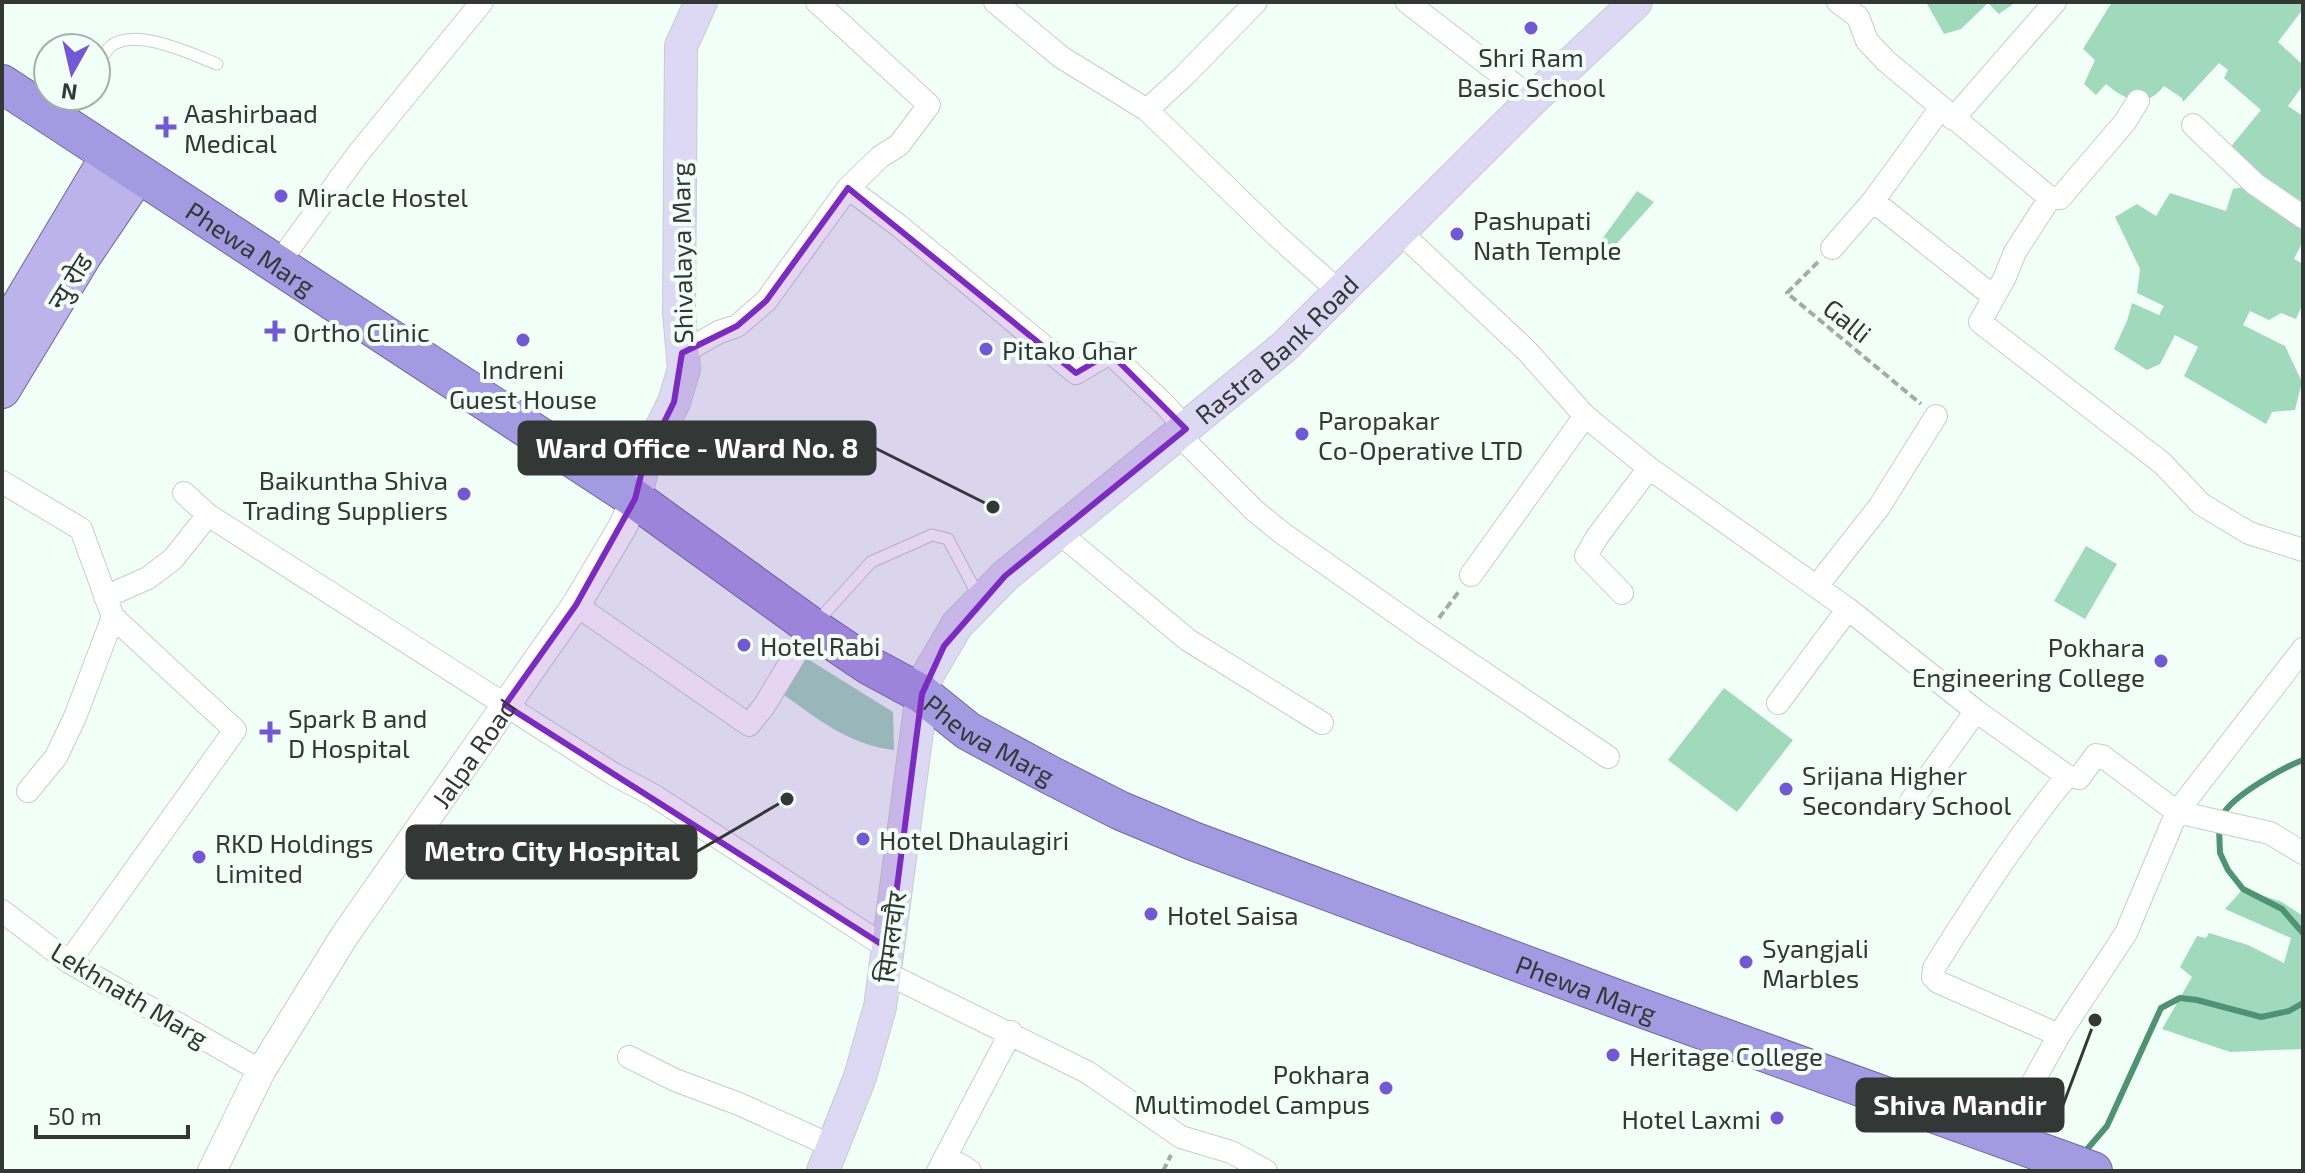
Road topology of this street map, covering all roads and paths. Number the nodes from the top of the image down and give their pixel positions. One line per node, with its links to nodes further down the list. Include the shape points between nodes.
1 (482, 2): 27 (street, via 357,155)
2 (701, 2): 31 (main road, Shivalaya Marg, via 681,46)
3 (817, 2): 21 (street, via 929,105 899,145)
4 (995, 2): 16 (street, via 1061,57)
5 (1256, 2): 16 (street)
6 (1407, 2): 14 (street)
7 (1636, 2): 14 (main road, Rastra Bank Road)
8 (1838, 2): 18 (street, via 1858,17 1867,41 1886,61)
9 (2055, 2): 18 (street)
10 (112, 46): 11 (lane, via 122,40 150,40)
11 (217, 64)
12 (2, 84): 13 (highway, Phewa Marg)
13 (32, 95)
14 (1533, 99): 25 (main road, Rastra Bank Road)
15 (2138, 101): 22 (street, via 2060,198)
16 (1147, 110): 28 (street)
17 (75, 112): 20 (highway, Phewa Marg)
18 (1946, 114): 22 (street); 23 (street)
19 (2193, 125): 24 (street, via 2255,184)
20 (124, 163): 27 (highway, Phewa Marg); 30 (main road, न्यु रोड); 32 (main road, न्यु रोड, via 85,253)
21 (848, 188): 31 (street, via 766,301 737,326); 35 (street, via 1076,373 1110,353)
22 (2050, 198): 29 (street)
23 (1873, 201): 26 (street); 29 (street)
24 (2303, 217)
25 (1400, 232): 28 (main road, Rastra Bank Road); 33 (street, via 1527,351)
26 (1832, 248): 34 (path, Galli, via 1787,293)
27 (278, 264): 39 (highway, Phewa Marg)
28 (1341, 293): 35 (main road, Rastra Bank Road)
29 (1994, 297): 42 (street, via 1980,322 2162,463 2201,504 2249,533)
30 (2, 335)
31 (682, 353): 39 (main road, Shivalaya Marg, via 684,369 674,402 644,463)
32 (2, 390)
33 (1585, 416): 36 (street); 43 (street)
34 (1936, 416): 44 (street, via 1879,507)
35 (1182, 432): 41 (main road, Rastra Bank Road); 51 (street, via 1255,511)
36 (1649, 468): 44 (street); 45 (street, via 1586,556)
37 (2, 482): 48 (street, via 81,529)
38 (184, 493): 40 (street)
39 (635, 499): 47 (street, Jalpa Road); 50 (highway, Phewa Marg)
40 (208, 515): 48 (street, via 173,559); 55 (street)
41 (1057, 531): 46 (main road, Rastra Bank Road); 57 (street, via 1188,640)
42 (2303, 550)
43 (1471, 575): 51 (path)
44 (1817, 586): 49 (street)
45 (1622, 593)
46 (980, 600): 50 (lane, via 948,539 932,535 871,562); 53 (main road, Rastra Bank Road, via 957,625)
47 (576, 605): 50 (street, via 749,725); 55 (street, Jalpa Road)
48 (109, 607): 60 (street, via 75,717 56,757); 66 (street, via 235,730)
49 (1848, 609): 54 (street); 56 (street)
50 (812, 627): 53 (highway, Phewa Marg)
51 (1426, 634): 58 (street)
52 (2303, 649): 62 (street)
53 (922, 694): 65 (main road, सिमलचौर); 71 (highway, Phewa Marg, via 968,731 1121,811 1193,841)
54 (1778, 703)
55 (505, 705): 65 (street, via 653,795); 70 (street, Jalpa Road, via 345,935)
56 (1976, 711): 59 (street); 61 (street)
57 (1322, 723)
58 (1608, 757)
59 (2067, 776): 62 (street, via 2079,778 2096,755 2102,756); 68 (street, via 1993,874 1933,977)
60 (28, 791)
61 (1911, 801)
62 (2177, 812): 63 (street, via 2270,833); 68 (street, via 2126,933)
63 (2303, 853)
64 (2, 911): 66 (street, Lekhnath Marg)
65 (888, 961): 67 (street); 73 (main road, सिमलचौर, via 860,1077)
66 (69, 962): 70 (street, Lekhnath Marg)
67 (1011, 1032): 72 (street); 76 (street, via 1087,1072 1181,1137 1231,1152)
68 (2059, 1035): 71 (street)
69 (629, 1057): 73 (street, via 739,1104)
70 (261, 1071): 74 (street, Jalpa Road)
71 (2051, 1158)
72 (943, 1164): 75 (street)
73 (826, 1165)
74 (212, 1171)
75 (970, 1171)
76 (1266, 1171)

